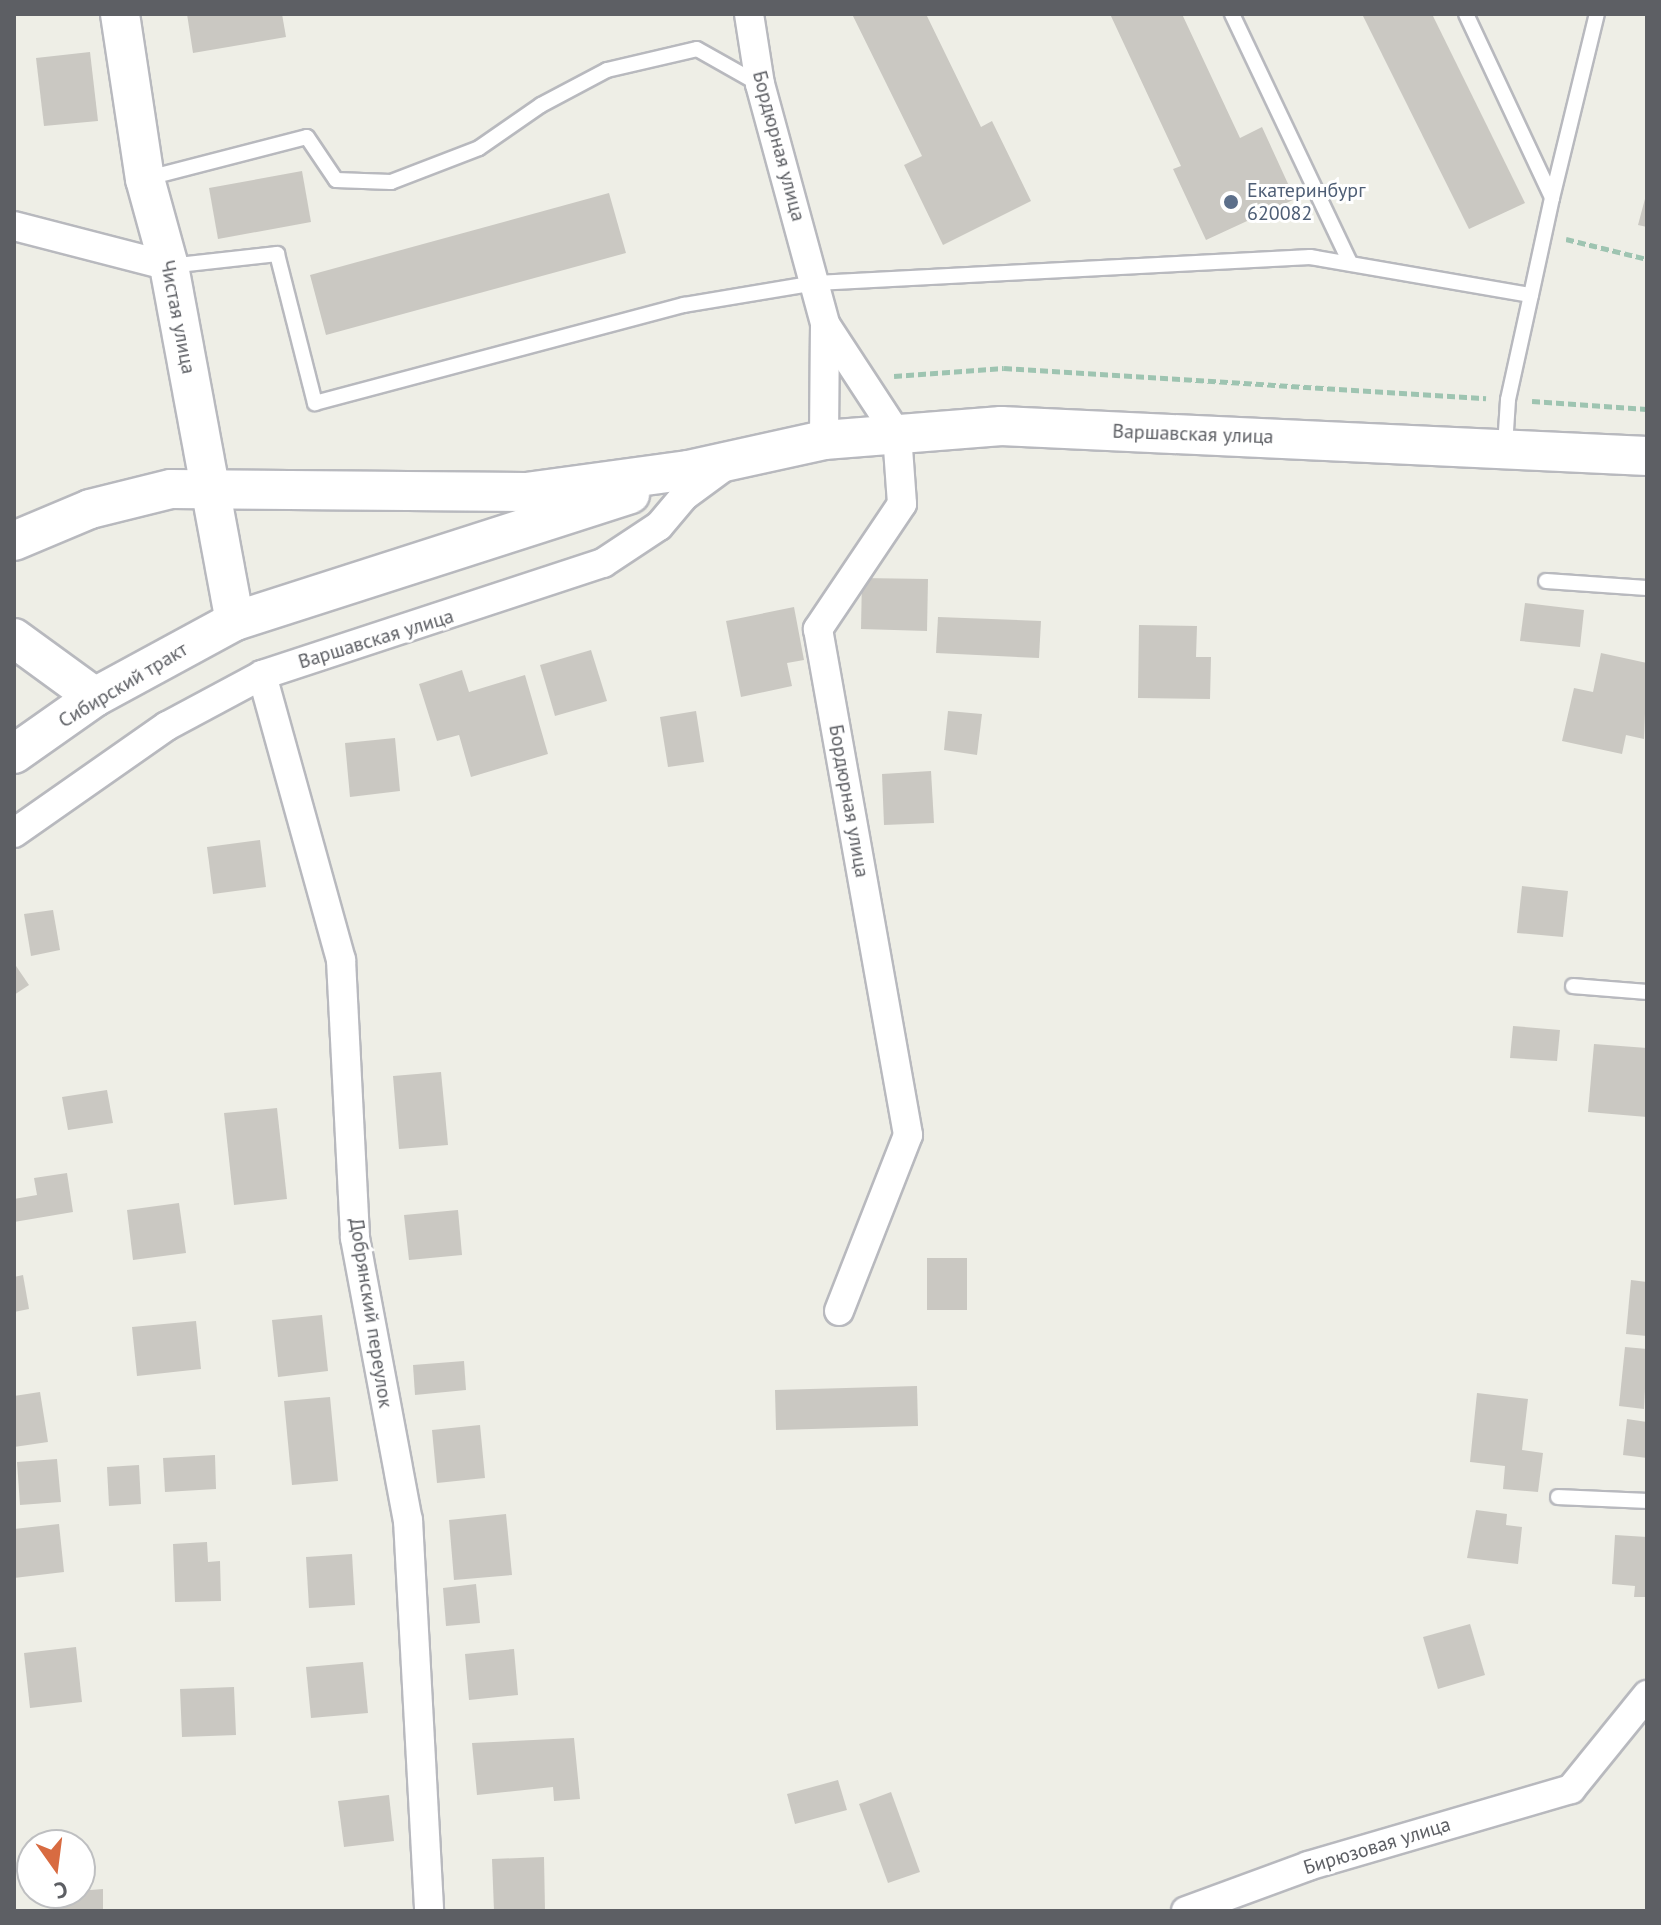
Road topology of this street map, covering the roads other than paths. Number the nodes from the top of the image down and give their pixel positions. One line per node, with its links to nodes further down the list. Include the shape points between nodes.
1 (120, 14): 7 (main road, Чистая улица)
2 (749, 14): 6 (street, Бордюрная улица)
3 (1232, 14): 10 (lane)
4 (1466, 14): 8 (lane)
5 (1597, 14): 8 (lane)
6 (760, 84): 7 (lane, via 697,49 607,70 541,105 479,148 391,182 336,180 307,137); 12 (street, Бордюрная улица)
7 (145, 179): 11 (main road, Чистая улица)
8 (1552, 198): 13 (lane)
9 (14, 226): 11 (street)
10 (1350, 263): 12 (lane, via 1310,257); 13 (lane)
11 (169, 266): 12 (lane, via 277,254 315,403 684,305); 21 (main road, Чистая улица)
12 (816, 283): 14 (street, Бордюрная улица)
13 (1531, 295): 17 (lane, via 1508,400)
14 (825, 324): 15 (street, Бордюрная улица); 16 (street, Бордюрная улица)
15 (897, 434): 16 (main road, Варшавская улица); 17 (main road, Варшавская улица, via 1001,426); 33 (street, Бордюрная улица, via 902,504 818,629 908,1135)
16 (824, 440): 19 (main road, Варшавская улица)
17 (1505, 448): 18 (main road, Варшавская улица)
18 (1647, 456)
19 (740, 457): 20 (main road, Варшавская улица); 27 (street, Варшавская улица, via 709,475 659,526 603,563)
20 (688, 470): 21 (main road, Варшавская улица, via 467,495); 25 (main road, Варшавская улица, via 552,522)
21 (207, 485): 22 (main road, via 135,496); 25 (main road, Чистая улица)
22 (14, 541)
23 (1546, 581): 24 (lane)
24 (1647, 588)
25 (235, 621): 28 (main road, Сибирский тракт)
26 (14, 638): 28 (main road)
27 (262, 675): 30 (street, Варшавская улица, via 167,726); 37 (street, Добрянский переулок, via 341,960 355,1238 408,1520)
28 (95, 697): 29 (main road, Сибирский тракт)
29 (14, 754)
30 (14, 833)
31 (1573, 986): 32 (lane)
32 (1647, 992)
33 (839, 1311)
34 (1558, 1497): 35 (lane)
35 (1647, 1501)
36 (1647, 1695): 38 (street, Бирюзовая улица, via 1571,1789 1308,1866)
37 (429, 1911)
38 (1186, 1911)

